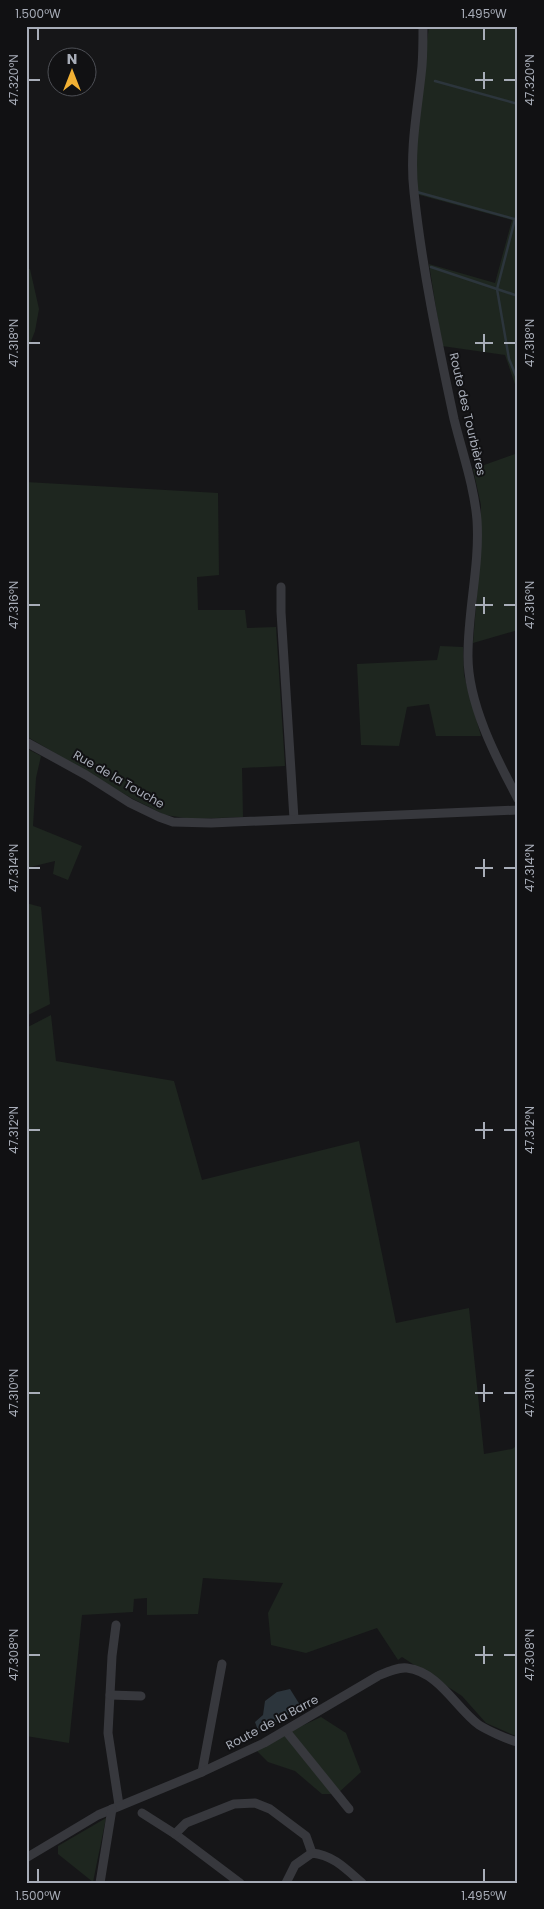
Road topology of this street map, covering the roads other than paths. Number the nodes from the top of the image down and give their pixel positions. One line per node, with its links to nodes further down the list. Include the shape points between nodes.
1 (423, 26): 4 (street, Route des Tourbières, via 422,65 413,136 414,191 438,339 477,520 468,656 471,684 482,724)
2 (281, 587): 6 (street)
3 (26, 742): 6 (street, Rue de la Touche, via 158,818 189,823)
4 (518, 799)
5 (518, 810): 6 (street, Rue de la Touche)
6 (294, 819)
7 (116, 1625): 9 (street)
8 (222, 1664): 13 (street)
9 (110, 1695): 10 (street); 14 (street, via 109,1744 114,1766)
10 (141, 1696)
11 (286, 1731): 12 (street, Route de la Barre, via 378,1676 408,1668 424,1674 445,1690 479,1725); 13 (street, Route de la Barre); 15 (street)
12 (518, 1742)
13 (202, 1772): 14 (street, Route de la Barre)
14 (116, 1807): 19 (street, Route de la Barre); 20 (street)
15 (348, 1809)
16 (142, 1813): 17 (street)
17 (175, 1834): 18 (street, via 186,1823 234,1804 255,1803 270,1808 306,1836); 21 (street)
18 (312, 1853): 22 (street, via 295,1865); 23 (street, via 334,1859)
19 (26, 1858)
20 (100, 1883)
21 (240, 1883)
22 (286, 1883)
23 (362, 1883)

